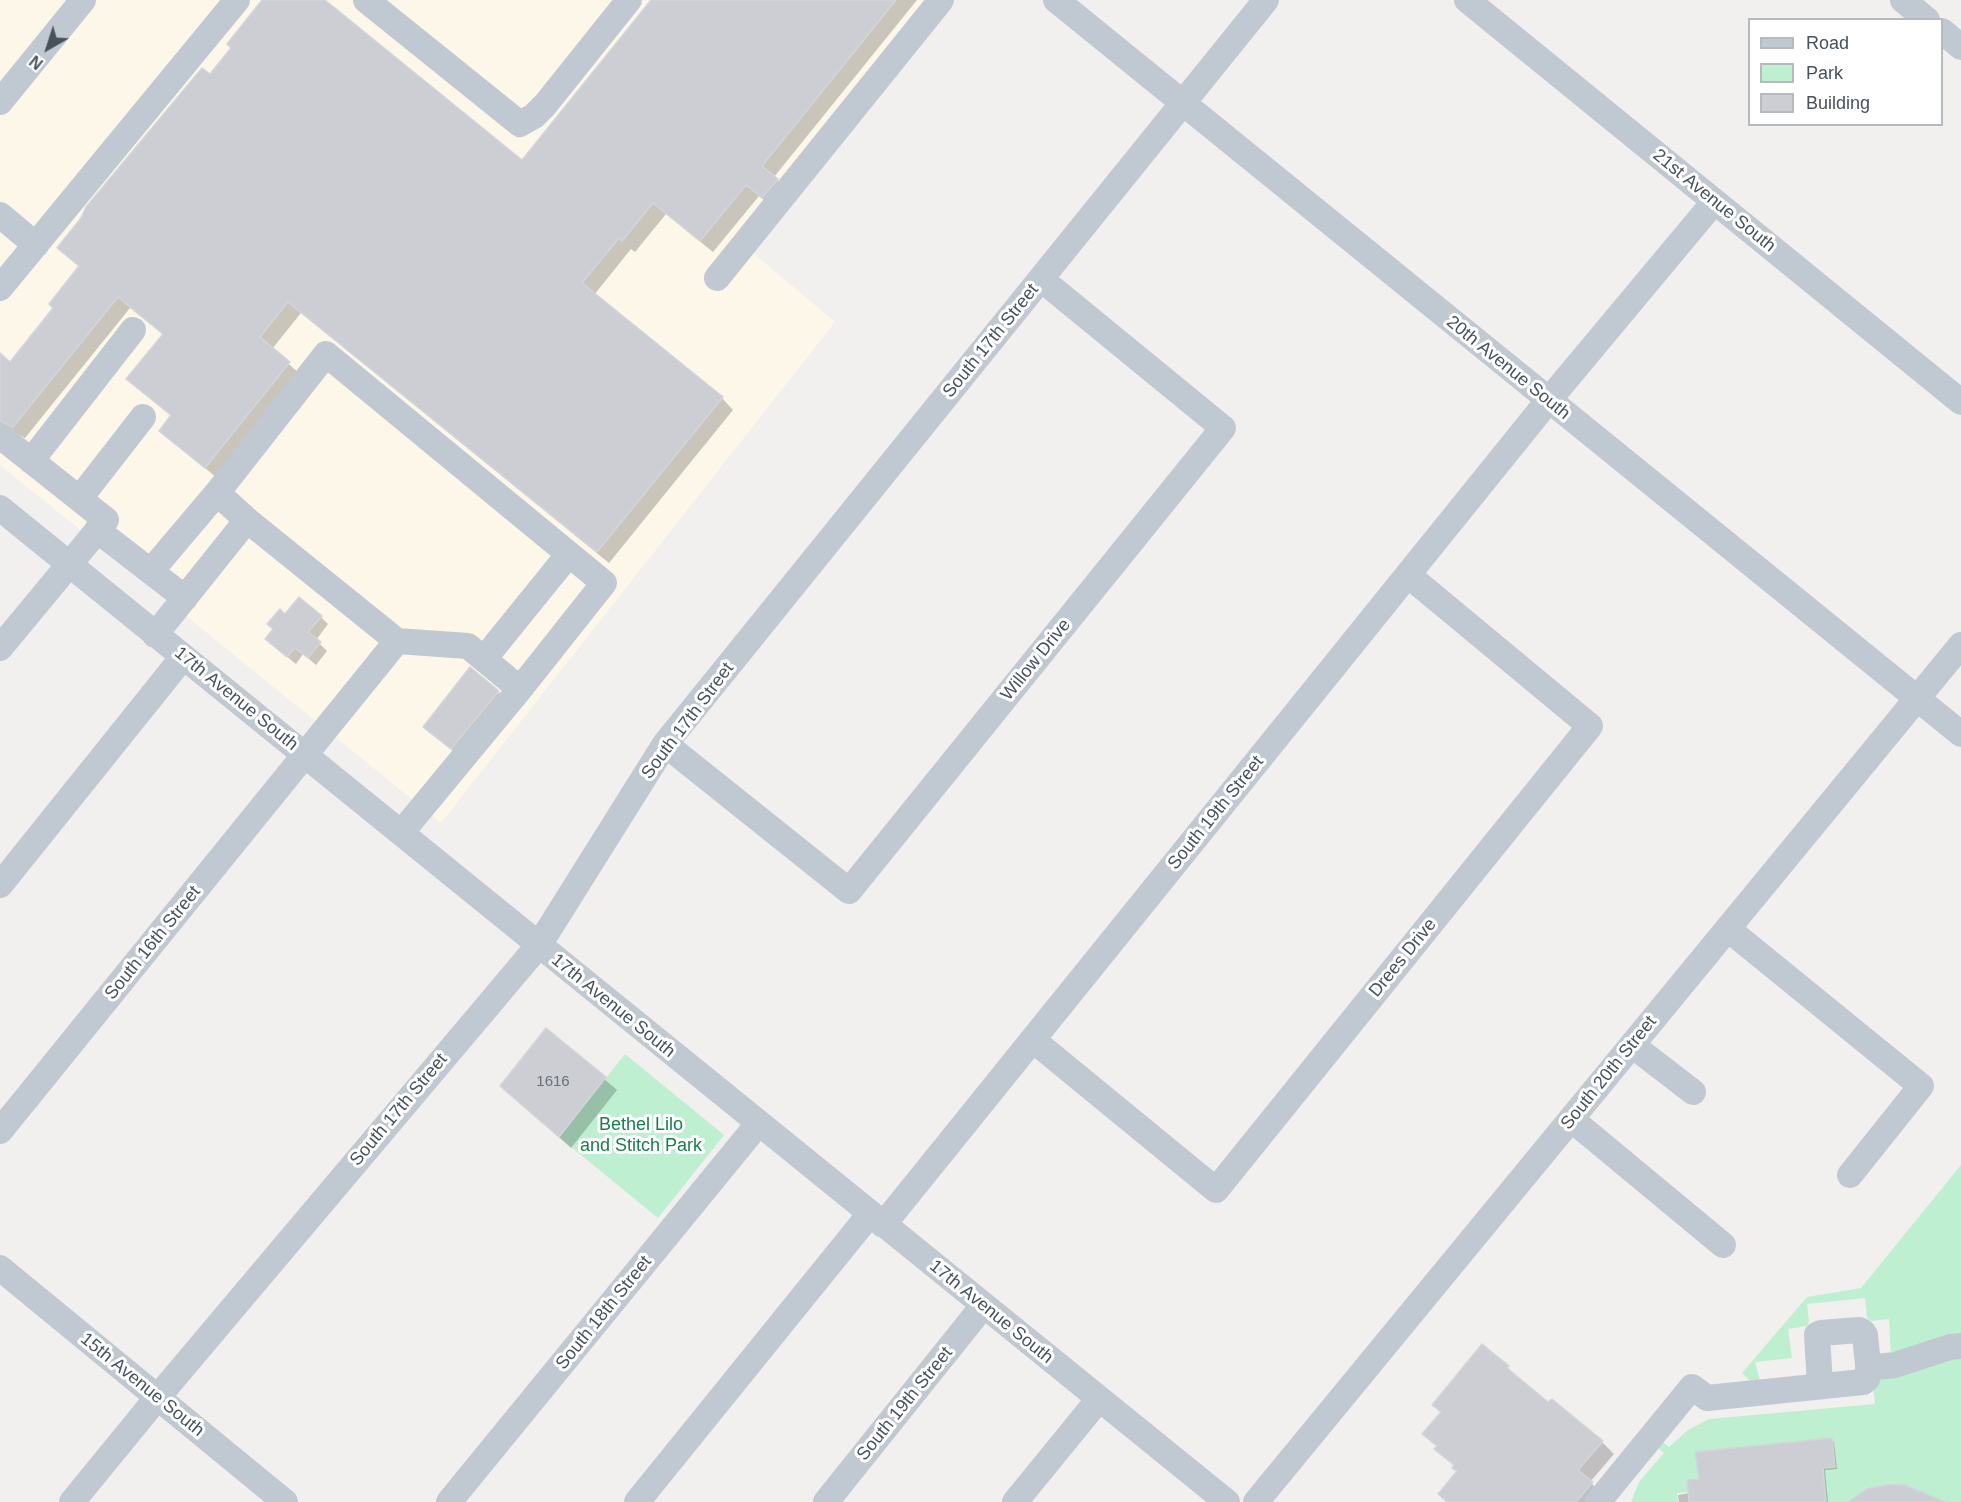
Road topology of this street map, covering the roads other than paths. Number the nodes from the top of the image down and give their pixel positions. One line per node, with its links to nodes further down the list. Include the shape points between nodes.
1 (83, 0): 13 (street)
2 (237, 0): 17 (street)
3 (366, 0): 4 (street, via 520,124 545,105)
4 (629, 0)
5 (941, 0): 18 (street)
6 (1056, 0): 14 (street, 20th Avenue South)
7 (1266, 0): 14 (street, South 17th Street)
8 (1467, 0): 15 (street, 21st Avenue South)
9 (1903, 0): 10 (street)
10 (1925, 18)
11 (1943, 33): 12 (street)
12 (1961, 47)
13 (0, 102)
14 (1183, 102): 19 (street, South 17th Street); 22 (street, 20th Avenue South)
15 (1714, 202): 22 (street, South 19th Street); 23 (street, 21st Avenue South)
16 (0, 215): 17 (street)
17 (36, 245): 20 (street)
18 (717, 278)
19 (1041, 279): 46 (street, South 17th Street); 46 (street, Willow Drive, via 1223,428 849,891)
20 (0, 288)
21 (133, 330): 26 (street)
22 (1548, 401): 35 (street, South 19th Street); 44 (street, 20th Avenue South)
23 (1961, 402)
24 (143, 417): 28 (street)
25 (0, 436): 26 (street)
26 (31, 461): 28 (street)
27 (217, 493): 30 (street); 32 (street, via 326,354); 34 (street)
28 (80, 498): 31 (street, via 106,520)
29 (0, 508): 33 (street, 17th Avenue South)
30 (247, 520): 36 (street); 38 (street)
31 (97, 530): 33 (street); 34 (street)
32 (569, 554): 42 (street); 43 (street, via 604,583)
33 (68, 565): 37 (street, 17th Avenue South); 40 (street)
34 (151, 571): 36 (street)
35 (1408, 575): 52 (street, South 19th Street); 52 (street, Drees Drive, via 1590,726 1216,1190)
36 (185, 598): 37 (street)
37 (155, 635): 41 (street, 17th Avenue South)
38 (398, 641): 42 (street, via 468,646); 47 (street, South 16th Street)
39 (1961, 645): 44 (street, South 20th Street)
40 (0, 648)
41 (183, 657): 47 (street, 17th Avenue South); 49 (street)
42 (484, 659): 43 (street)
43 (520, 688): 48 (street)
44 (1917, 698): 45 (street, 20th Avenue South); 50 (street, South 20th Street)
45 (1961, 734)
46 (665, 744): 51 (street, South 17th Street)
47 (306, 755): 48 (street, 17th Avenue South); 57 (street, South 16th Street)
48 (401, 833): 51 (street, 17th Avenue South)
49 (0, 885)
50 (1728, 929): 53 (street, South 20th Street); 58 (street, via 1921,1086)
51 (538, 945): 56 (street, 17th Avenue South); 66 (street, South 17th Street)
52 (1033, 1040): 59 (street, South 19th Street)
53 (1632, 1045): 54 (street); 55 (street, South 20th Street)
54 (1693, 1092)
55 (1571, 1119): 60 (street); 75 (street, South 20th Street)
56 (758, 1124): 59 (street, 17th Avenue South); 70 (street, South 18th Street)
57 (0, 1131)
58 (1850, 1175)
59 (877, 1219): 62 (street, 17th Avenue South); 71 (street, South 19th Street)
60 (1723, 1245)
61 (0, 1268): 66 (street, 15th Avenue South)
62 (983, 1306): 67 (street, 17th Avenue South); 72 (street, South 19th Street)
63 (1961, 1346): 64 (street, via 1895,1365)
64 (1868, 1368): 65 (street, via 1863,1382); 65 (street, via 1863,1332 1821,1333 1816,1339)
65 (1820, 1385): 76 (street, via 1707,1398 1692,1386)
66 (157, 1398): 68 (street, 15th Avenue South); 69 (street, South 17th Street)
67 (1099, 1399): 73 (street); 74 (street, 17th Avenue South)
68 (274, 1499)
69 (72, 1502)
70 (449, 1502)
71 (637, 1502)
72 (826, 1502)
73 (1015, 1502)
74 (1227, 1502)
75 (1256, 1502)
76 (1598, 1502)

